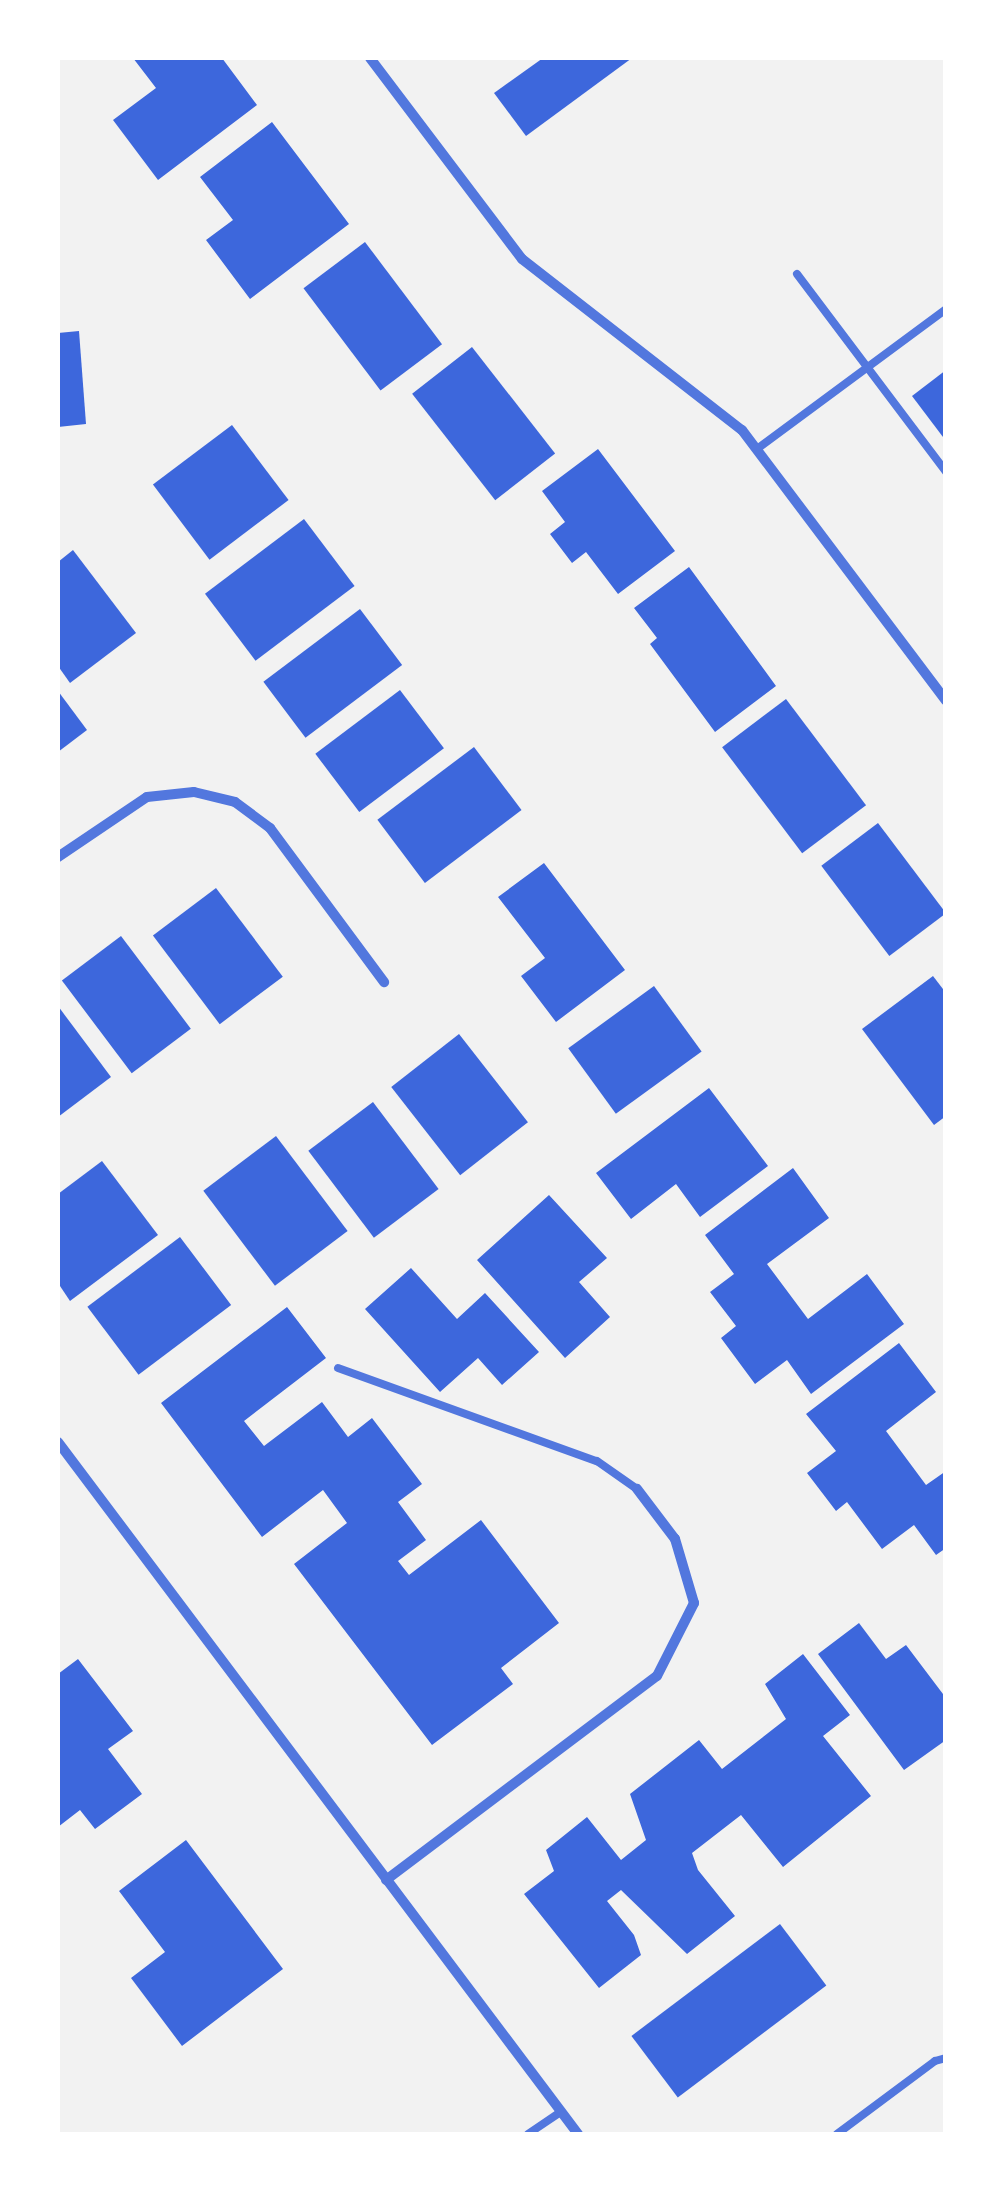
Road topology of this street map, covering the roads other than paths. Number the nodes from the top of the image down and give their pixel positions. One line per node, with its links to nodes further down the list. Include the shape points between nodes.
1 (370, 58): 5 (street, via 522,260 742,430)
2 (798, 274): 4 (lane)
3 (946, 309): 4 (lane)
4 (867, 368): 5 (lane); 6 (lane)
5 (757, 449): 7 (street)
6 (946, 472)
7 (946, 701)
8 (58, 857): 9 (street, via 147,797 194,792 236,802 270,828)
9 (384, 982)
10 (338, 1368): 12 (lane, via 597,1462)
11 (58, 1442): 13 (street)
12 (637, 1489): 13 (street, via 675,1539 694,1603 657,1676)
13 (386, 1880): 15 (street)
14 (946, 2058): 18 (lane)
15 (561, 2112): 16 (lane); 17 (street)
16 (528, 2134)
17 (578, 2134)
18 (838, 2134)

